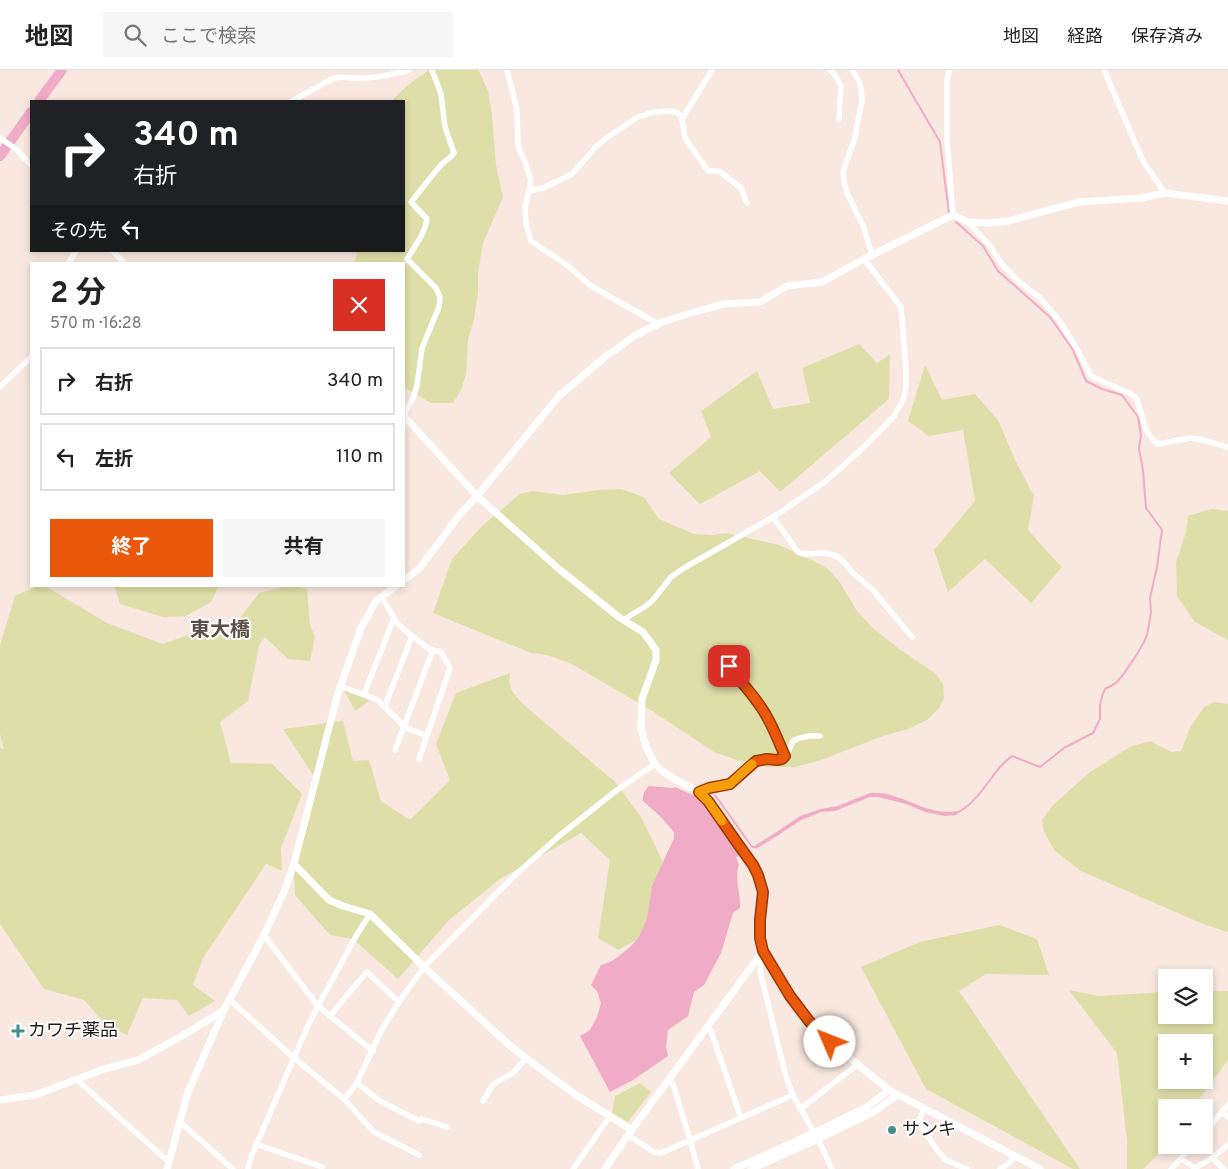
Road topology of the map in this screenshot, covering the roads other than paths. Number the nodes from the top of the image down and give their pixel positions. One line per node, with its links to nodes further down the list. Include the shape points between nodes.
1 (409, 70): 9 (street, via 361,78 341,76)
2 (432, 70): 27 (street, via 441,94 445,127 454,153 411,202 427,219 408,259 436,288 440,297 422,348 414,398)
3 (507, 70): 14 (street, via 517,110 518,146 531,181)
4 (712, 70): 10 (street)
5 (830, 70): 11 (street, via 841,86)
6 (852, 70): 21 (street, via 861,88 862,101 854,141 843,171 844,182)
7 (950, 70): 18 (street, via 946,139)
8 (1104, 70): 15 (street, via 1144,161)
9 (294, 100)
10 (682, 119): 14 (street, via 678,113 669,111 638,117 605,139 572,174); 17 (street, via 686,138 708,171 719,171 741,188)
11 (839, 119)
12 (0, 138): 13 (street)
13 (30, 164)
14 (529, 191): 24 (street, via 525,208 531,241 591,286)
15 (1165, 193): 16 (street); 19 (street, via 1079,202 1008,221)
16 (1228, 201)
17 (747, 203)
18 (953, 215): 19 (street); 21 (street)
19 (968, 222): 29 (street, via 1009,271 1059,320 1090,374 1137,399 1152,440 1158,444 1190,438)
20 (114, 252): 23 (street)
21 (872, 255): 22 (street)
22 (864, 259): 24 (street, via 822,282 786,286 760,302 724,304); 31 (street, via 901,307 906,368 904,398 894,416 864,447 826,481)
23 (123, 262)
24 (658, 324): 30 (street, via 605,357 560,396)
25 (30, 358): 26 (street)
26 (0, 387)
27 (405, 414)
28 (405, 417): 30 (street)
29 (1228, 447)
30 (477, 496): 32 (street, via 419,569); 36 (street, via 559,569)
31 (774, 517): 36 (street, via 684,568 671,577 646,606); 38 (street, via 798,552 825,553 841,559 872,589)
32 (405, 579)
33 (395, 587): 34 (street)
34 (382, 597): 35 (street); 41 (street, via 376,601 361,628)
35 (394, 618): 37 (street); 42 (street)
36 (623, 620): 50 (street, via 643,632 656,650 656,660 642,699 641,728)
37 (412, 636): 39 (street); 43 (street)
38 (912, 637)
39 (433, 650): 44 (street); 45 (street, via 441,652 450,668)
40 (718, 652): 48 (street, via 767,717)
41 (340, 686): 42 (street); 52 (street)
42 (364, 694): 43 (street)
43 (384, 706): 44 (street)
44 (403, 726): 45 (street); 47 (street)
45 (427, 736): 49 (street)
46 (820, 736): 48 (street, via 793,741)
47 (394, 750)
48 (785, 756): 51 (street, via 777,760 756,761 730,784)
49 (419, 759)
50 (655, 764): 51 (street); 56 (street, via 616,790 559,836 513,877)
51 (699, 792): 55 (street, via 758,875 763,892 760,938)
52 (294, 864): 53 (street, via 329,900); 54 (street)
53 (370, 914): 56 (street); 59 (street)
54 (264, 934): 57 (street); 59 (street)
55 (763, 951): 62 (street); 66 (street, via 809,1021); 71 (street, via 760,971)
56 (424, 967): 58 (street); 65 (street)
57 (230, 1000): 60 (street); 64 (street)
58 (399, 1002): 61 (street, via 367,972); 63 (street)
59 (318, 1005): 61 (street); 64 (street)
60 (224, 1010): 67 (street, via 138,1060); 83 (street, via 188,1092)
61 (330, 1016): 63 (street)
62 (706, 1027): 68 (street); 82 (street, via 711,1031)
63 (373, 1051): 69 (street)
64 (293, 1056): 73 (street); 89 (street)
65 (526, 1058): 75 (street, via 513,1073 492,1086); 80 (street)
66 (857, 1065): 70 (street); 77 (street)
67 (76, 1080): 74 (street, via 35,1095); 96 (street)
68 (668, 1080): 86 (street); 88 (street, via 673,1084)
69 (357, 1084): 73 (street); 85 (street, via 380,1101 420,1121)
70 (889, 1090): 72 (street); 87 (street, via 867,1107)
71 (793, 1095): 77 (street); 82 (street)
72 (896, 1095): 78 (street); 87 (street, via 875,1111)
73 (344, 1099): 92 (street, via 374,1132)
74 (0, 1100)
75 (483, 1101)
76 (1228, 1105): 79 (street)
77 (800, 1109): 87 (street)
78 (924, 1109): 93 (street); 106 (street, via 920,1124 937,1150 946,1160)
79 (1222, 1112): 81 (street); 84 (street)
80 (610, 1116): 86 (street); 100 (street)
81 (1228, 1117)
82 (741, 1118): 88 (street)
83 (180, 1122): 96 (street); 98 (street)
84 (1213, 1122)
85 (447, 1127)
86 (630, 1132): 88 (street, via 658,1154); 101 (street)
87 (816, 1136): 103 (street); 104 (street); 105 (street)
88 (690, 1140): 102 (street)
89 (256, 1144): 97 (street); 99 (street)
90 (1228, 1145): 95 (street)
91 (1185, 1154): 94 (street)
92 (419, 1155)
93 (1015, 1156): 107 (street); 108 (street)
94 (1181, 1158): 95 (street, via 1195,1168); 109 (street)
95 (1212, 1158): 110 (street)
96 (168, 1166)
97 (322, 1166)
98 (233, 1169)
99 (248, 1169)
100 (573, 1169)
101 (605, 1169)
102 (698, 1169)
103 (734, 1169)
104 (751, 1169)
105 (832, 1169)
106 (967, 1169)
107 (1000, 1169)
108 (1040, 1169)
109 (1171, 1169)
110 (1224, 1169)

